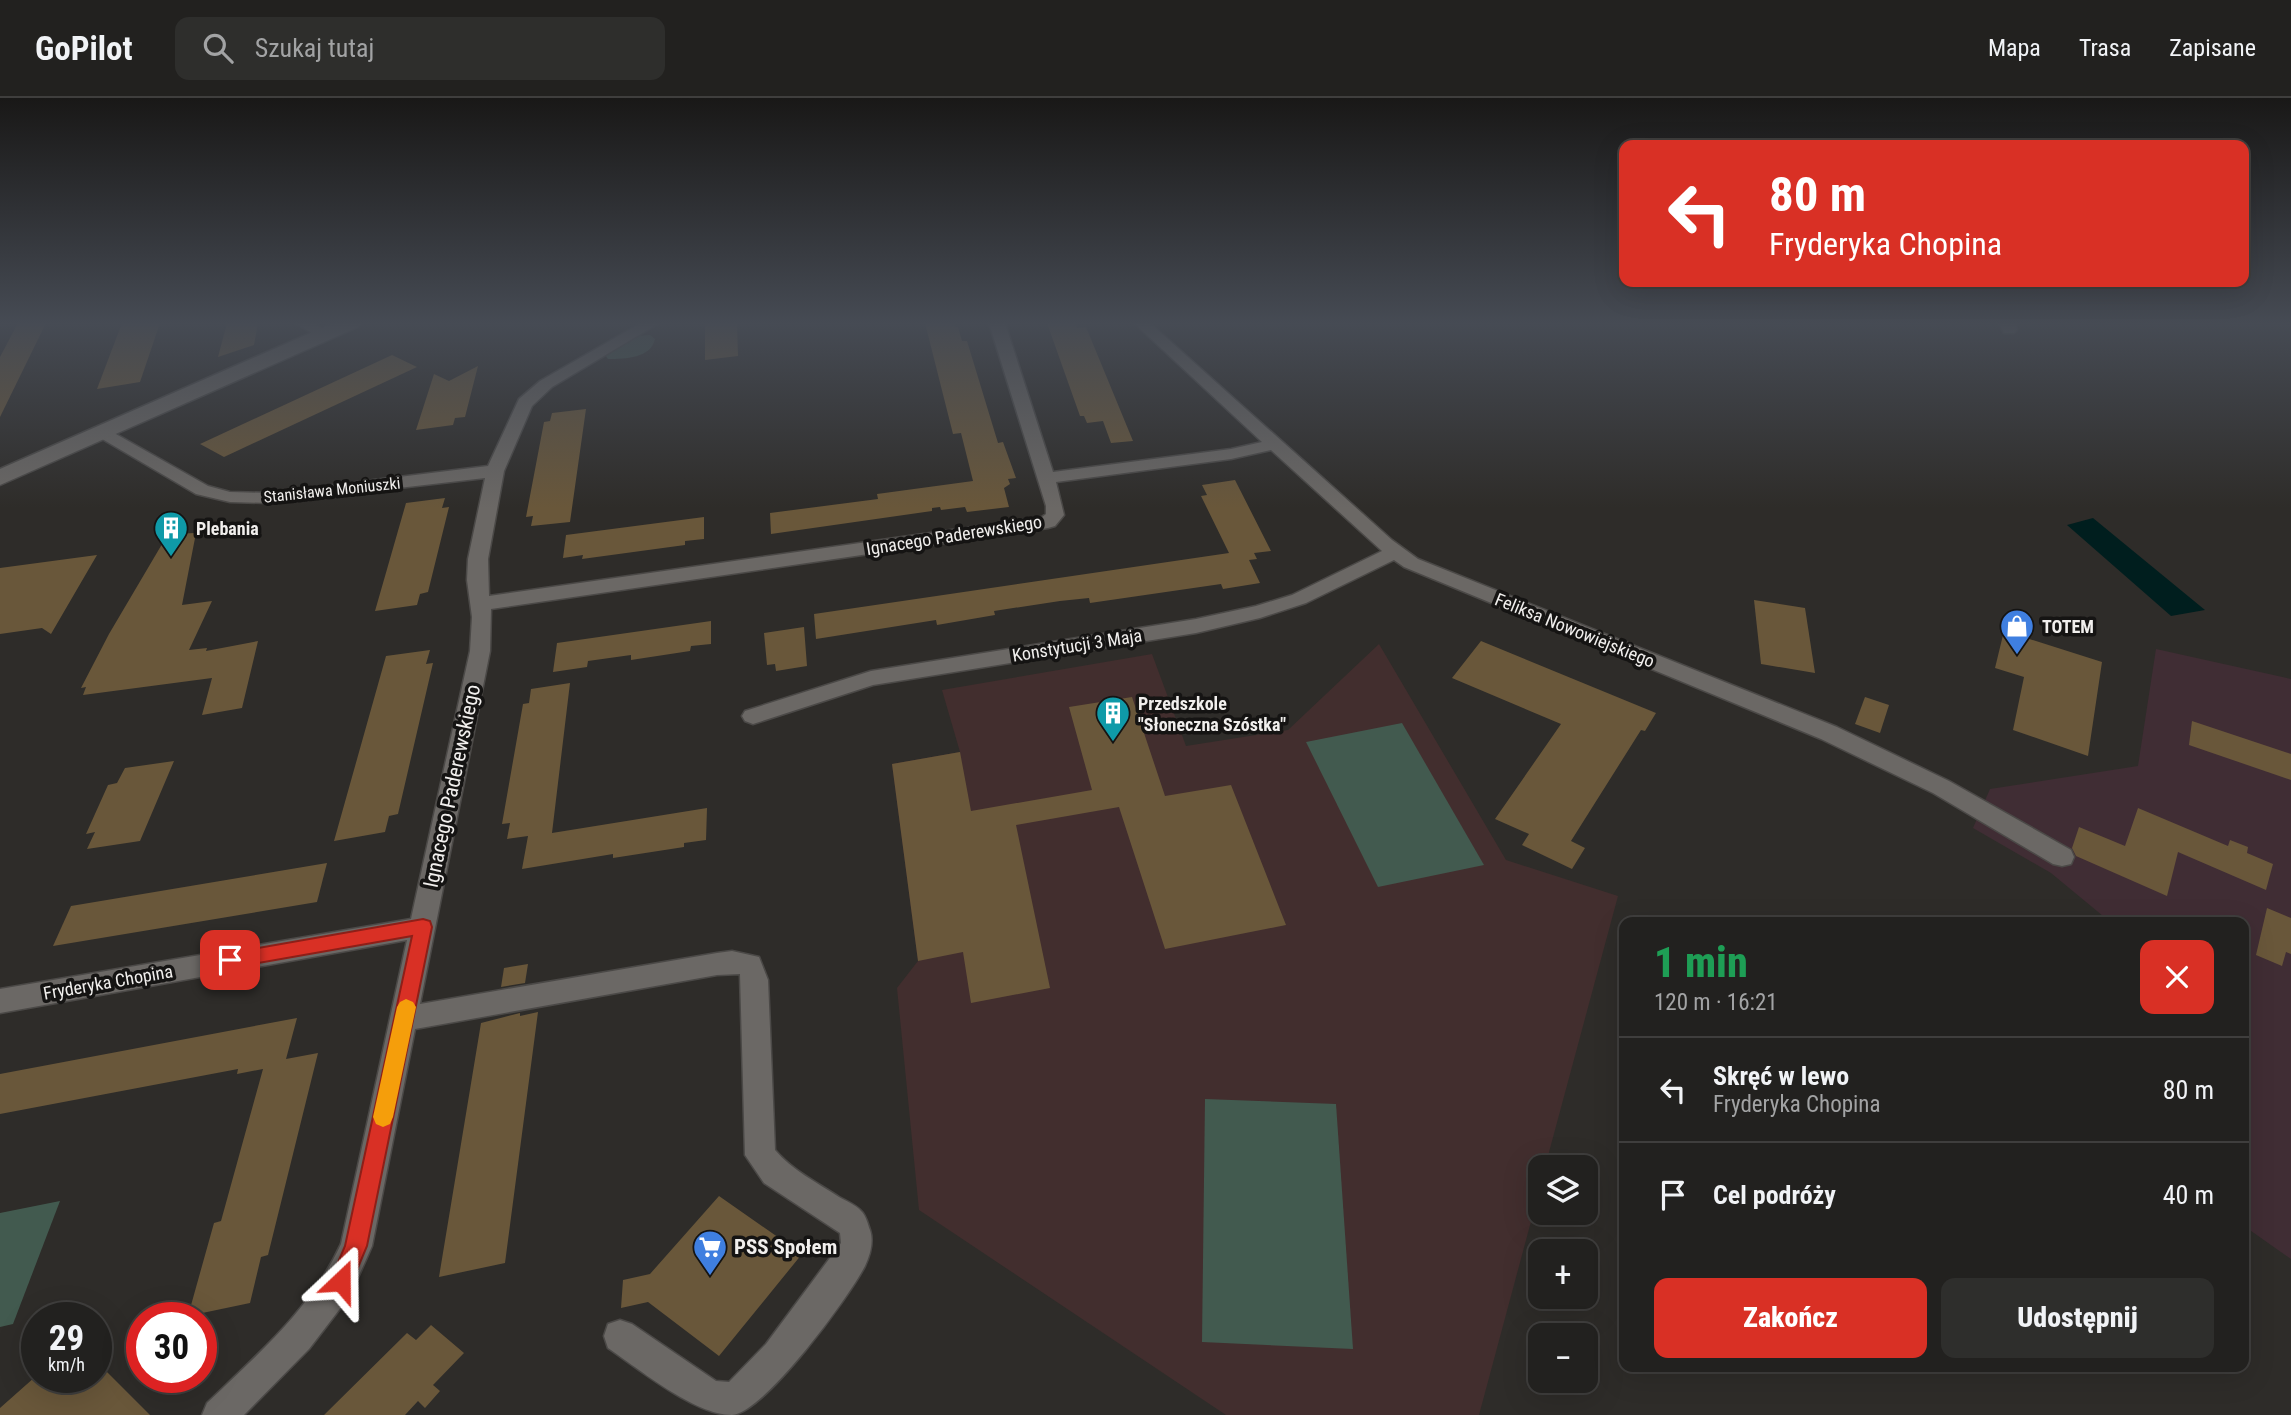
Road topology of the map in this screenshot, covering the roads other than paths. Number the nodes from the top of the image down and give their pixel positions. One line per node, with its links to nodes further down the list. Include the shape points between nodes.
1 (211, 384): 5 (main road)
2 (547, 384): 7 (street, Ignacego Paderewskiego, via 534,394 514,424)
3 (1017, 384): 9 (street)
4 (1209, 384): 6 (street, Feliksa Nowowiejskiego)
5 (100, 433): 7 (street, Stanisława Moniuszki, via 202,491 230,497 268,498); 8 (main road)
6 (1275, 444): 9 (street); 10 (street, Feliksa Nowowiejskiego)
7 (495, 471): 11 (street, Ignacego Paderewskiego, via 476,569)
8 (0, 478)
9 (1047, 478): 11 (street, Ignacego Paderewskiego, via 1056,511 1041,524)
10 (1395, 552): 12 (street, Konstytucji 3 Maja, via 1299,599 1260,612 884,676); 13 (street, Feliksa Nowowiejskiego, via 1434,574 1829,733 1981,809)
11 (480, 604): 14 (street, Ignacego Paderewskiego, via 480,651)
12 (752, 716)
13 (2062, 858)
14 (423, 927): 15 (street, Fryderyka Chopina); 16 (street, Ignacego Paderewskiego)
15 (0, 1001)
16 (404, 1019): 17 (street, via 717,964 750,965 755,980 760,1155 769,1168 851,1222 856,1248 772,1362 735,1398 708,1396); 18 (street, Ignacego Paderewskiego, via 349,1264 314,1318)
17 (620, 1336)
18 (219, 1415)

